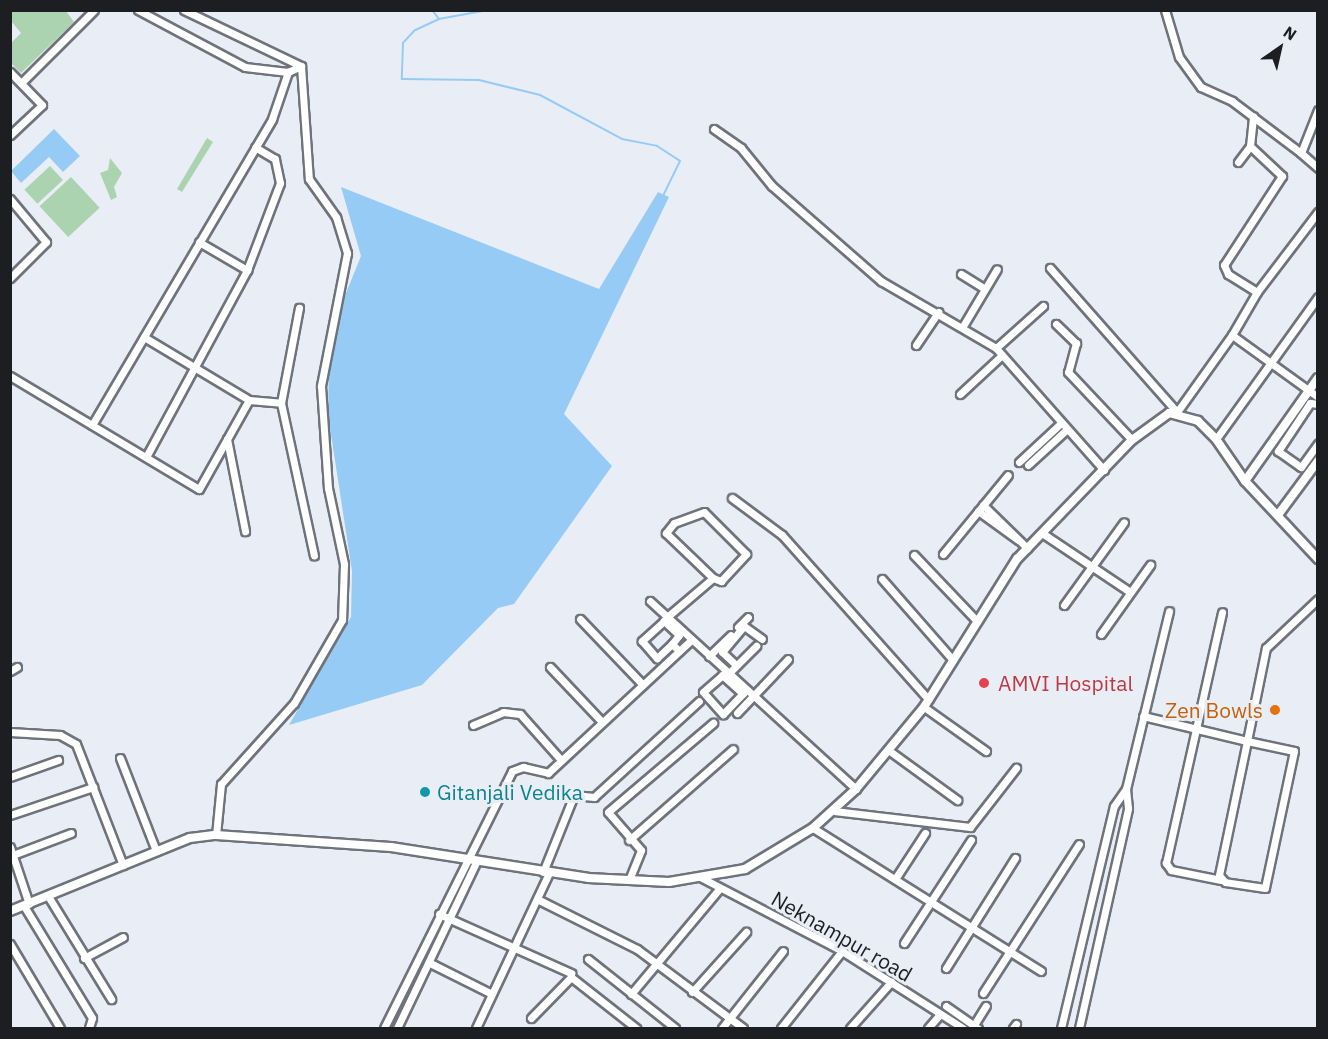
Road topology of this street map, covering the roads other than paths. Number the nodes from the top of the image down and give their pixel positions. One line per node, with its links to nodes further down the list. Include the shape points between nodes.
1 (94, 10): 8 (street)
2 (138, 10): 7 (street, via 245,67)
3 (184, 10): 5 (street)
4 (1165, 10): 10 (street, via 1179,57 1201,87)
5 (301, 66): 7 (street); 131 (street, via 309,179 336,217 347,252 321,386 328,488 344,564 344,610 312,679 221,784)
6 (10, 72): 8 (street)
7 (288, 72): 14 (street, via 272,119)
8 (21, 83): 12 (street, via 42,105)
9 (1317, 110): 15 (street)
10 (1254, 116): 13 (street); 15 (street)
11 (714, 129): 31 (street, via 741,148 772,186 881,281)
12 (10, 135)
13 (1251, 146): 16 (street); 27 (street, via 1282,176 1224,265 1228,274)
14 (255, 147): 20 (street); 23 (street, via 282,170)
15 (1301, 153): 17 (street)
16 (1238, 162)
17 (1317, 168)
18 (10, 199): 25 (street, via 46,242)
19 (1317, 212): 27 (street)
20 (199, 242): 23 (street); 35 (street)
21 (1050, 268): 49 (street)
22 (997, 269): 26 (street)
23 (247, 270): 40 (street)
24 (961, 274): 26 (street)
25 (10, 278)
26 (985, 289): 33 (street)
27 (1257, 292): 34 (street)
28 (1317, 297): 39 (street)
29 (1043, 306): 37 (street)
30 (299, 308): 47 (street)
31 (938, 312): 33 (street); 36 (street)
32 (1056, 324): 55 (street, via 1076,343 1068,372)
33 (963, 326): 37 (street)
34 (1232, 335): 39 (street); 49 (street)
35 (144, 337): 40 (street); 51 (street)
36 (916, 345)
37 (996, 348): 38 (street)
38 (1002, 355): 44 (street); 50 (street)
39 (1269, 364): 43 (street); 54 (street)
40 (197, 369): 46 (street); 57 (street)
41 (10, 376): 51 (street)
42 (1317, 378): 43 (street)
43 (1308, 390): 45 (street); 63 (street)
44 (960, 394)
45 (1317, 397)
46 (249, 400): 47 (street); 53 (street)
47 (281, 403): 72 (street)
48 (1317, 404): 56 (street, via 1310,403 1278,451 1301,467)
49 (1177, 412): 54 (street, via 1198,421); 55 (street)
50 (1061, 423): 52 (street); 59 (street)
51 (92, 425): 57 (street)
52 (1067, 429): 60 (street); 61 (street)
53 (227, 439): 57 (street, via 199,489); 68 (street)
54 (1216, 439): 63 (street)
55 (1132, 441): 61 (street)
56 (1317, 444)
57 (146, 457)
58 (1317, 461): 66 (street)
59 (1019, 462)
60 (1028, 465)
61 (1104, 470): 69 (street)
62 (1008, 475): 65 (street)
63 (1245, 481): 66 (street)
64 (732, 498): 105 (street, via 782,535)
65 (981, 508): 70 (street); 71 (street)
66 (1278, 515): 74 (street)
67 (1124, 522): 75 (street)
68 (245, 531)
69 (1042, 533): 70 (street); 75 (street)
70 (1028, 548): 88 (street)
71 (943, 554)
72 (314, 555)
73 (914, 555): 88 (street)
74 (1317, 559)
75 (1093, 566): 79 (street); 82 (street)
76 (1150, 566): 79 (street)
77 (714, 578): 77 (street, via 721,581 746,552 704,512 674,523 666,533); 85 (street)
78 (882, 579): 97 (street)
79 (1130, 592): 89 (street)
80 (1317, 599): 113 (street, via 1266,648)
81 (650, 601): 85 (street)
82 (1064, 605)
83 (1169, 611): 107 (street)
84 (1222, 612): 111 (street)
85 (668, 617): 91 (street)
86 (748, 617): 95 (street)
87 (580, 620): 101 (street)
88 (976, 620): 97 (street)
89 (1101, 634)
90 (762, 639): 98 (street, via 744,626 722,652)
91 (691, 640): 94 (street); 95 (street)
92 (672, 644): 92 (street, via 657,658 642,641 664,621 679,635); 94 (street)
93 (756, 646): 98 (street)
94 (679, 651): 101 (street)
95 (709, 656): 100 (street)
96 (788, 659): 103 (street)
97 (952, 659): 105 (street)
98 (736, 665): 100 (street)
99 (550, 667): 108 (street)
100 (726, 673): 102 (street); 102 (street, via 703,692 723,714)
101 (643, 685): 108 (street)
102 (745, 692): 103 (street)
103 (753, 696): 106 (street); 123 (street)
104 (699, 701): 142 (street, via 594,796 574,795)
105 (926, 703): 115 (street); 116 (street)
106 (737, 713)
107 (1143, 716): 111 (street); 124 (street)
108 (602, 722): 119 (street)
109 (713, 723): 132 (street, via 608,812)
110 (473, 725): 119 (street, via 503,712 520,714)
111 (1195, 728): 113 (street); 146 (street, via 1167,867)
112 (10, 732): 122 (street, via 70,738)
113 (1247, 741): 146 (street); 146 (street, via 1294,751 1268,884 1261,888)
114 (733, 749): 132 (street)
115 (986, 751)
116 (891, 752): 123 (street); 125 (street)
117 (120, 758): 136 (street)
118 (58, 760): 121 (street)
119 (561, 760): 139 (street, via 543,774 523,767 512,771)
120 (1016, 768): 126 (street, via 970,827)
121 (10, 777)
122 (93, 787): 127 (street); 141 (street)
123 (856, 789): 126 (street)
124 (1126, 789): 198 (street, via 1114,806); 199 (street, via 1128,808)
125 (957, 800)
126 (834, 811): 128 (street)
127 (10, 815)
128 (813, 828): 143 (street, via 755,864); 144 (street)
129 (71, 833): 137 (street)
130 (925, 833): 144 (street)
131 (216, 835): 136 (street); 139 (street, via 392,847)
132 (629, 840): 145 (street, via 641,852)
133 (971, 840): 150 (street)
134 (1079, 844): 163 (street)
135 (10, 847): 137 (street)
136 (156, 851): 141 (street)
137 (12, 856): 151 (street)
138 (1015, 858): 155 (street)
139 (465, 859): 140 (street); 153 (street)
140 (477, 861): 142 (street); 154 (street)
141 (123, 865): 148 (street)
142 (546, 872): 145 (street); 149 (street)
143 (702, 878): 145 (street); 147 (street, Neknampur road)
144 (895, 879): 150 (street)
145 (629, 880)
146 (1221, 880)
147 (720, 888): 162 (street, Neknampur road); 167 (street)
148 (48, 896): 151 (street); 164 (street)
149 (537, 899): 160 (street); 167 (street, via 623,941)
150 (931, 902): 155 (street); 158 (street)
151 (26, 905): 152 (street); 186 (street, via 92,1018)
152 (10, 911)
153 (439, 914): 154 (street); 179 (street)
154 (452, 919): 160 (street); 166 (street)
155 (972, 928): 163 (street); 168 (street)
156 (746, 932): 172 (street)
157 (123, 937): 164 (street)
158 (904, 943)
159 (10, 944): 185 (street)
160 (514, 946): 170 (street); 174 (street)
161 (783, 951): 183 (street)
162 (842, 951): 171 (street, Neknampur road); 194 (street)
163 (1009, 951): 169 (street); 173 (street)
164 (84, 958): 176 (street)
165 (588, 959): 175 (street)
166 (430, 963): 174 (street); 181 (street)
167 (656, 964): 172 (street); 175 (street)
168 (946, 968)
169 (1041, 971)
170 (571, 973)
171 (891, 982): 180 (street, Neknampur road); 195 (street)
172 (692, 992): 183 (street)
173 (983, 993)
174 (492, 994): 189 (street)
175 (631, 994): 191 (street)
176 (111, 999)
177 (946, 1006): 184 (street)
178 (986, 1006): 184 (street)
179 (393, 1011): 181 (street); 187 (street)
180 (940, 1014): 196 (street); 197 (street, Neknampur road)
181 (404, 1015): 188 (street)
182 (531, 1017): 190 (street, via 571,977)
183 (730, 1020): 192 (street); 193 (street)
184 (975, 1027)
185 (60, 1029)
186 (89, 1029)
187 (384, 1029)
188 (397, 1029)
189 (476, 1029)
190 (636, 1029)
191 (675, 1029)
192 (722, 1029)
193 (743, 1029)
194 (781, 1029)
195 (850, 1029)
196 (928, 1029)
197 (963, 1029)
198 (1061, 1029)
199 (1079, 1029)

